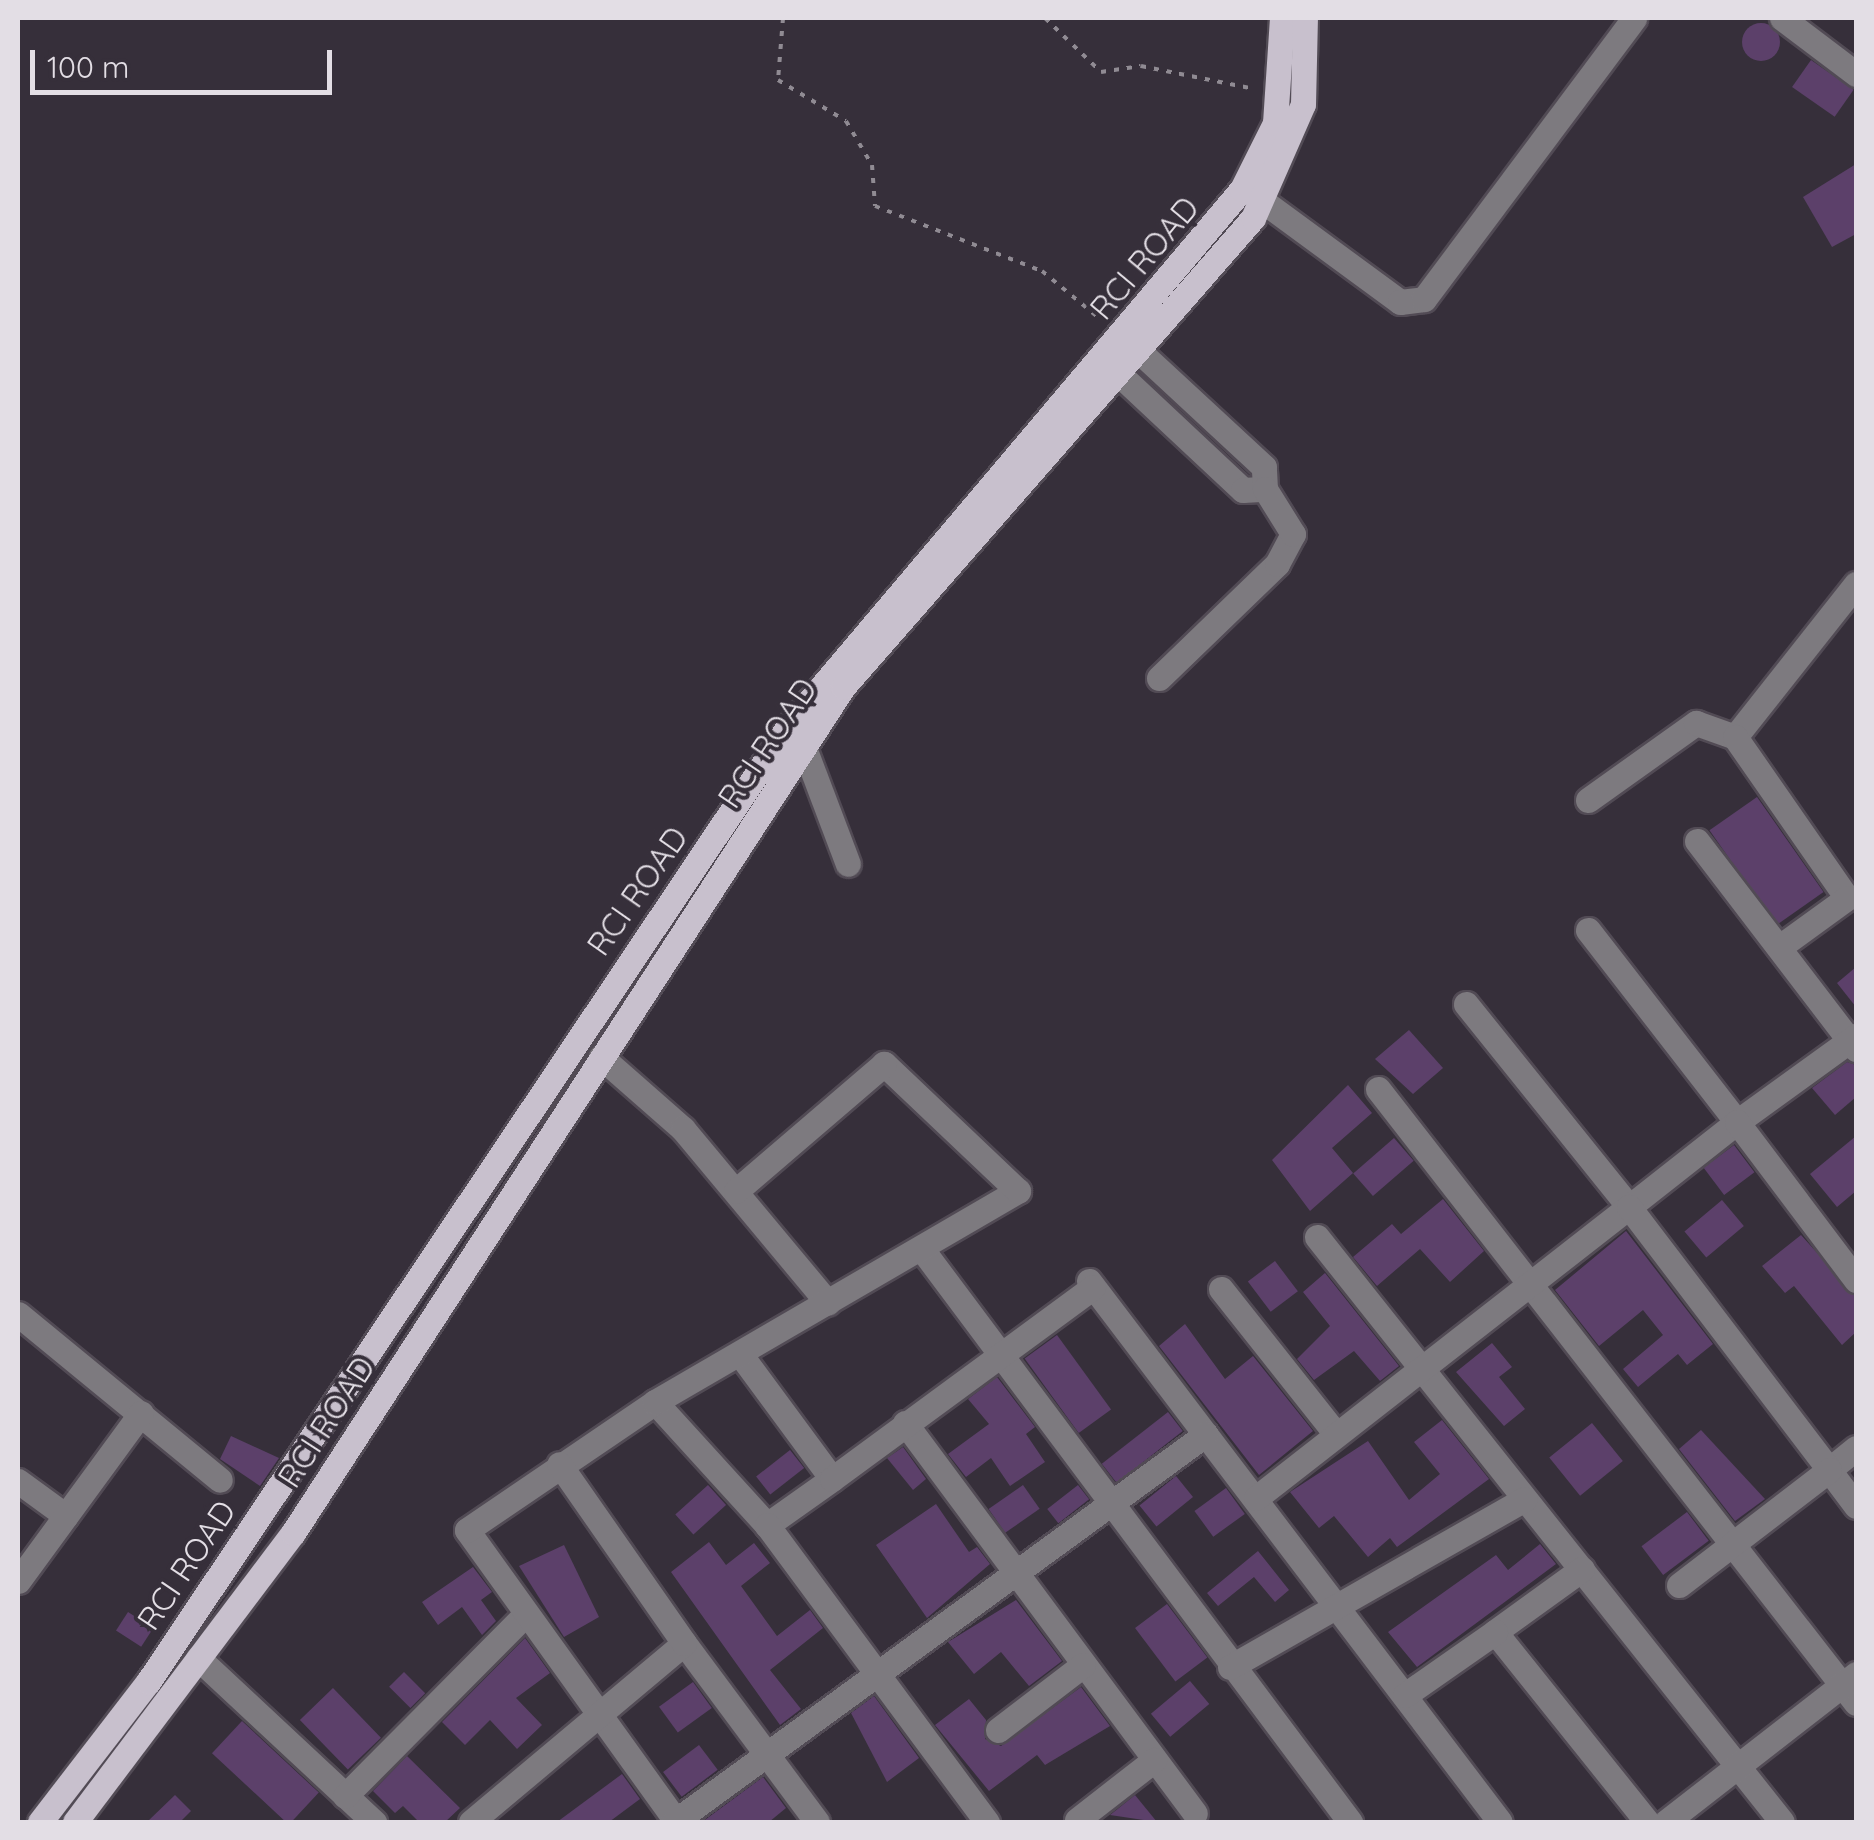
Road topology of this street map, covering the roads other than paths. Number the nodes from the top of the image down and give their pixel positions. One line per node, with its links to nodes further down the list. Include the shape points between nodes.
1 (1282, 18): 7 (main road, RCI ROAD, via 1275,124 1242,189)
2 (1305, 18): 6 (main road, RCI ROAD, via 1304,104)
3 (1634, 18): 6 (street, via 1424,299 1400,302)
4 (1782, 18): 5 (street)
5 (1856, 74)
6 (1264, 202): 7 (main road, RCI ROAD)
7 (1130, 344): 8 (main road, RCI ROAD); 9 (street, via 1264,467); 10 (main road, RCI ROAD)
8 (1120, 374): 9 (street, via 1243,490); 10 (main road, RCI ROAD)
9 (1265, 488): 12 (street, via 1293,534 1277,564)
10 (987, 506): 14 (main road, RCI ROAD); 24 (main road, RCI ROAD, via 790,724)
11 (1856, 584): 13 (street)
12 (1159, 678)
13 (1735, 736): 15 (street, via 1696,723); 19 (street, via 1847,898)
14 (802, 745): 17 (street); 22 (main road, RCI ROAD)
15 (1588, 800)
16 (1696, 841): 19 (street)
17 (848, 864)
18 (1588, 930): 25 (street)
19 (1781, 946): 21 (street)
20 (1466, 1004): 28 (street)
21 (1855, 1042): 25 (street)
22 (602, 1057): 26 (main road, RCI ROAD); 27 (street)
23 (1378, 1090): 32 (street)
24 (521, 1120): 26 (main road); 79 (main road, RCI ROAD, via 148,1682)
25 (1737, 1122): 28 (street); 31 (street)
26 (550, 1137): 65 (main road, RCI ROAD, via 292,1533)
27 (736, 1191): 30 (street, via 884,1064 1018,1190); 34 (street)
28 (1629, 1207): 32 (street); 46 (street)
29 (1317, 1237): 38 (street)
30 (921, 1248): 34 (street); 37 (street)
31 (1856, 1280)
32 (1528, 1282): 38 (street); 56 (street)
33 (1221, 1290): 43 (street)
34 (828, 1303): 36 (street)
35 (18, 1314): 40 (street)
36 (740, 1354): 39 (street); 47 (street)
37 (999, 1356): 41 (street); 42 (street, via 1091,1284); 53 (street)
38 (1422, 1364): 43 (street); 51 (street)
39 (655, 1402): 45 (street); 55 (street)
40 (141, 1413): 48 (street); 54 (street)
41 (905, 1424): 47 (street); 58 (street)
42 (1206, 1434): 50 (street); 53 (street)
43 (1336, 1434): 50 (street)
44 (1856, 1448): 46 (street)
45 (559, 1464): 62 (street, via 467,1530); 64 (street)
46 (1829, 1470): 52 (street); 56 (street)
47 (832, 1479): 55 (street)
48 (220, 1480)
49 (18, 1481): 54 (street)
50 (1256, 1498): 61 (street)
51 (1524, 1499): 57 (street); 61 (street)
52 (1856, 1506)
53 (1111, 1507): 58 (street); 67 (street)
54 (66, 1516): 59 (street)
55 (766, 1525): 68 (street)
56 (1732, 1544): 60 (street); 69 (street)
57 (1582, 1569): 63 (street); 75 (street)
58 (1017, 1577): 66 (street); 68 (street)
59 (18, 1582)
60 (1679, 1586)
61 (1338, 1604): 67 (street); 70 (street)
62 (524, 1616): 71 (street); 76 (street)
63 (1496, 1632): 70 (street); 88 (street)
64 (684, 1643): 71 (street); 73 (street)
65 (198, 1658): 76 (street); 80 (main road, RCI ROAD)
66 (1083, 1666): 72 (street); 74 (street)
67 (1230, 1667): 86 (street)
68 (874, 1678): 73 (street); 85 (street)
69 (1852, 1687): 75 (street)
70 (1405, 1695): 87 (street)
71 (592, 1713): 82 (street); 83 (street)
72 (998, 1730)
73 (766, 1756): 83 (street); 84 (street)
74 (1154, 1760): 77 (street); 78 (street)
75 (1739, 1766): 89 (street); 90 (street)
76 (344, 1796): 81 (street)
77 (1193, 1819)
78 (1077, 1820)
79 (40, 1822)
80 (74, 1822)
81 (374, 1822)
82 (471, 1822)
83 (675, 1822)
84 (817, 1822)
85 (986, 1822)
86 (1350, 1822)
87 (1500, 1822)
88 (1646, 1822)
89 (1666, 1822)
90 (1782, 1822)

